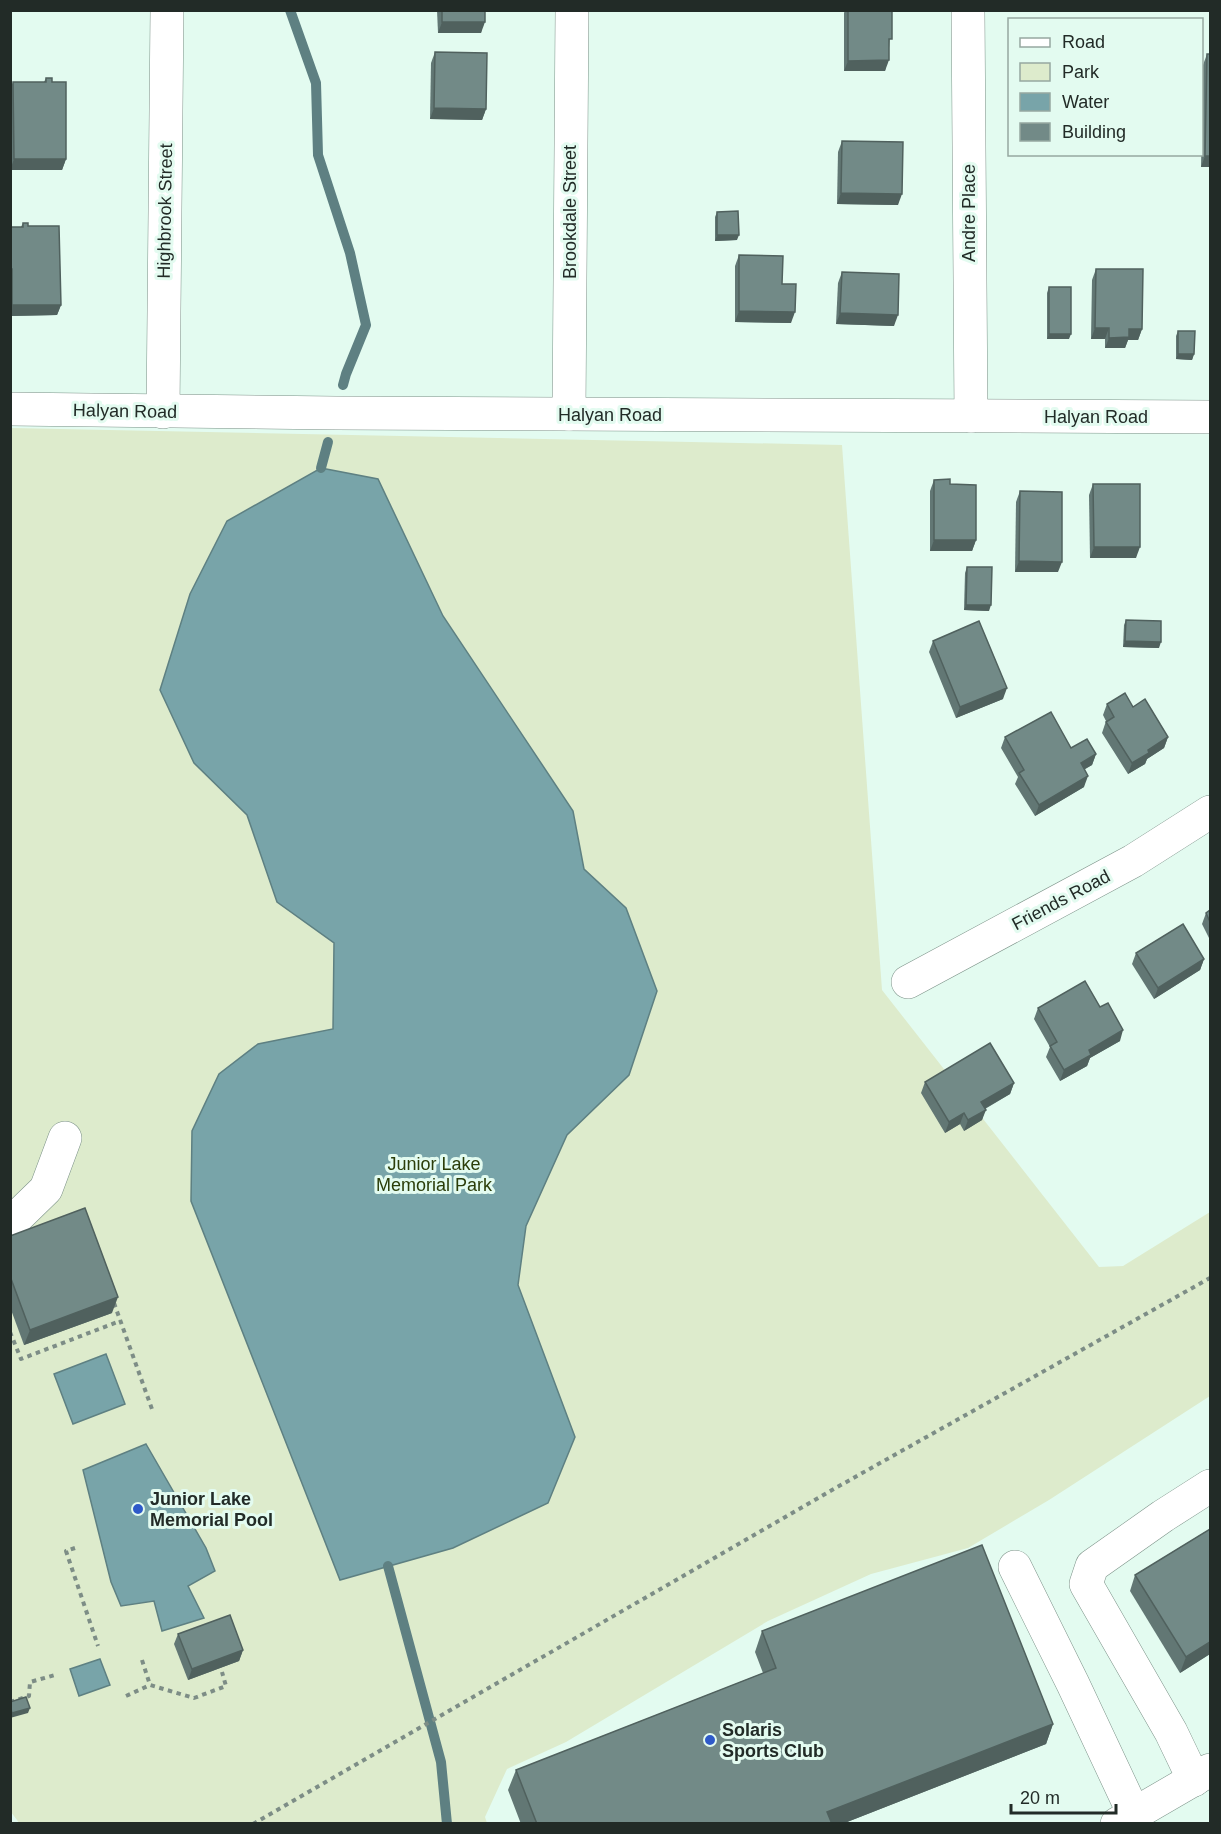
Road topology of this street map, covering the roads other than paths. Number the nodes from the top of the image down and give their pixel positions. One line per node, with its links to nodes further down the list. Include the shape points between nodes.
1 (167, 10): 5 (street, Highbrook Street)
2 (572, 10): 6 (street, Brookdale Street)
3 (968, 10): 7 (street, Andre Place)
4 (10, 409): 5 (street, Halyan Road)
5 (163, 412): 6 (street, Halyan Road)
6 (569, 414): 7 (street, Halyan Road)
7 (970, 416): 8 (street, Halyan Road)
8 (1210, 417)
9 (1210, 812): 10 (street, Friends Road, via 1132,861)
10 (908, 982)
11 (65, 1138): 12 (street, via 46,1189)
12 (10, 1224)
13 (1210, 1486): 15 (street, via 1092,1566 1086,1584 1171,1732)
14 (1015, 1568): 16 (street, via 1073,1684)
15 (1202, 1775): 16 (street)
16 (1125, 1819)

